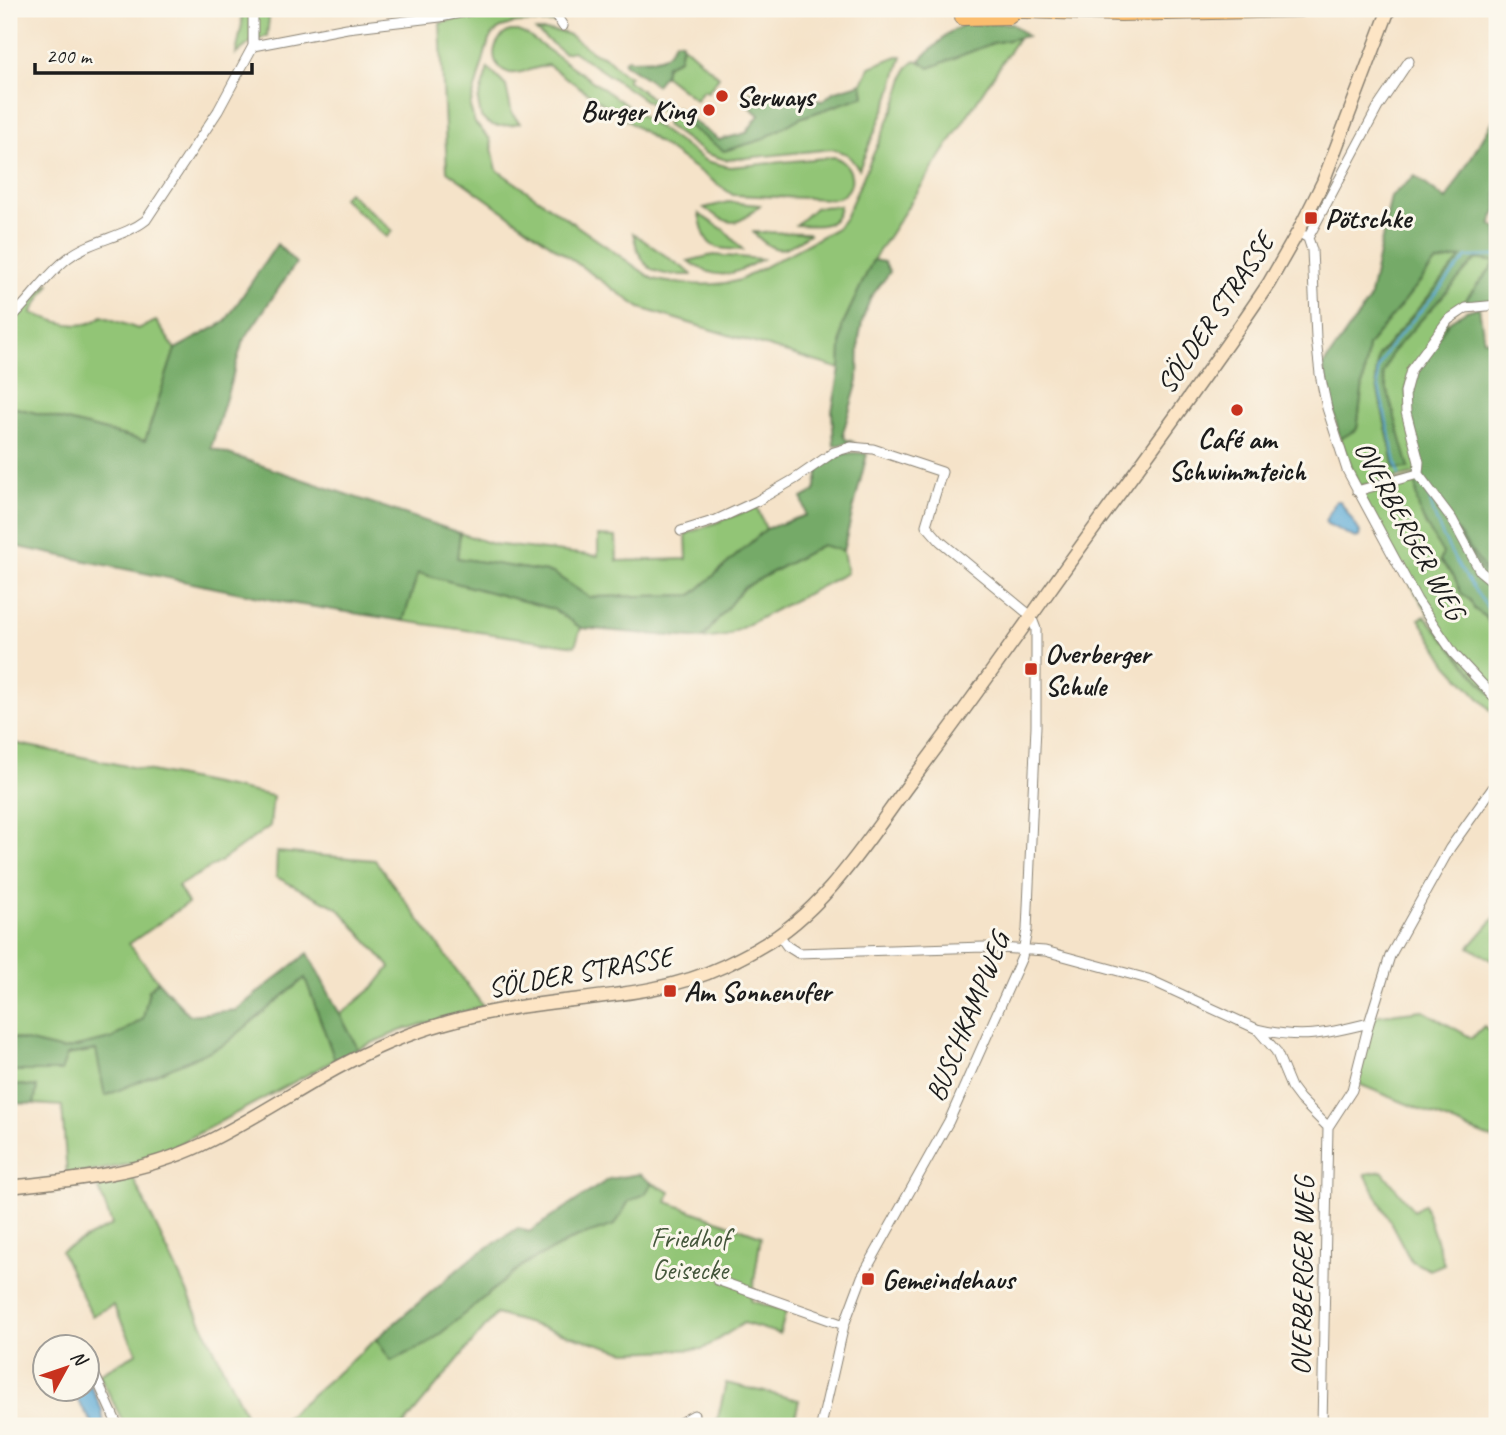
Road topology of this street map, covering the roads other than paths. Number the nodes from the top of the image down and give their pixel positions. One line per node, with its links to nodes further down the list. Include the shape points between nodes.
1 (253, 9): 10 (street)
2 (481, 9): 10 (street)
3 (552, 9): 9 (street)
4 (996, 9): 7 (highway)
5 (1301, 9): 7 (highway)
6 (1389, 9): 12 (main road, SÖLDER STRASSE)
7 (1037, 11): 8 (highway, via 1000,18)
8 (963, 17)
9 (562, 26)
10 (253, 46): 14 (street, via 218,111 146,220 68,258)
11 (1409, 61): 12 (street)
12 (1303, 235): 16 (street, OVERBERGER WEG, via 1312,250 1320,374 1336,439); 19 (main road, SÖLDER STRASSE)
13 (1497, 305): 15 (street, via 1466,308 1448,320 1411,370 1406,412)
14 (9, 320)
15 (1418, 474): 16 (street); 18 (street, via 1452,519 1480,571)
16 (1357, 491): 20 (street, OVERBERGER WEG, via 1425,611 1454,654)
17 (681, 531): 19 (street, via 757,501 834,452 852,447 873,449 942,472 926,525)
18 (1497, 585)
19 (1031, 616): 22 (main road, SÖLDER STRASSE, via 848,866 821,898); 23 (street, BUSCHKAMPWEG, via 1036,636 1036,726)
20 (1497, 699)
21 (1497, 782): 24 (street, via 1450,848 1390,956)
22 (779, 935): 23 (street, via 798,953 984,947); 27 (main road, SÖLDER STRASSE, via 718,969 668,984 507,1009 439,1024 387,1043 332,1069 243,1124 153,1165 79,1180)
23 (1024, 950): 25 (street, via 1045,951 1148,979); 29 (street, BUSCHKAMPWEG, via 950,1121 862,1277)
24 (1369, 1023): 25 (street, via 1300,1037); 26 (street, via 1352,1090)
25 (1257, 1029): 26 (street, via 1276,1051 1291,1087)
26 (1328, 1127): 35 (street, OVERBERGER WEG)
27 (9, 1187)
28 (718, 1280): 29 (street)
29 (844, 1325): 34 (street, BUSCHKAMPWEG)
30 (102, 1391): 32 (street)
31 (694, 1415): 33 (street)
32 (118, 1426)
33 (674, 1426)
34 (821, 1426)
35 (1321, 1426)

